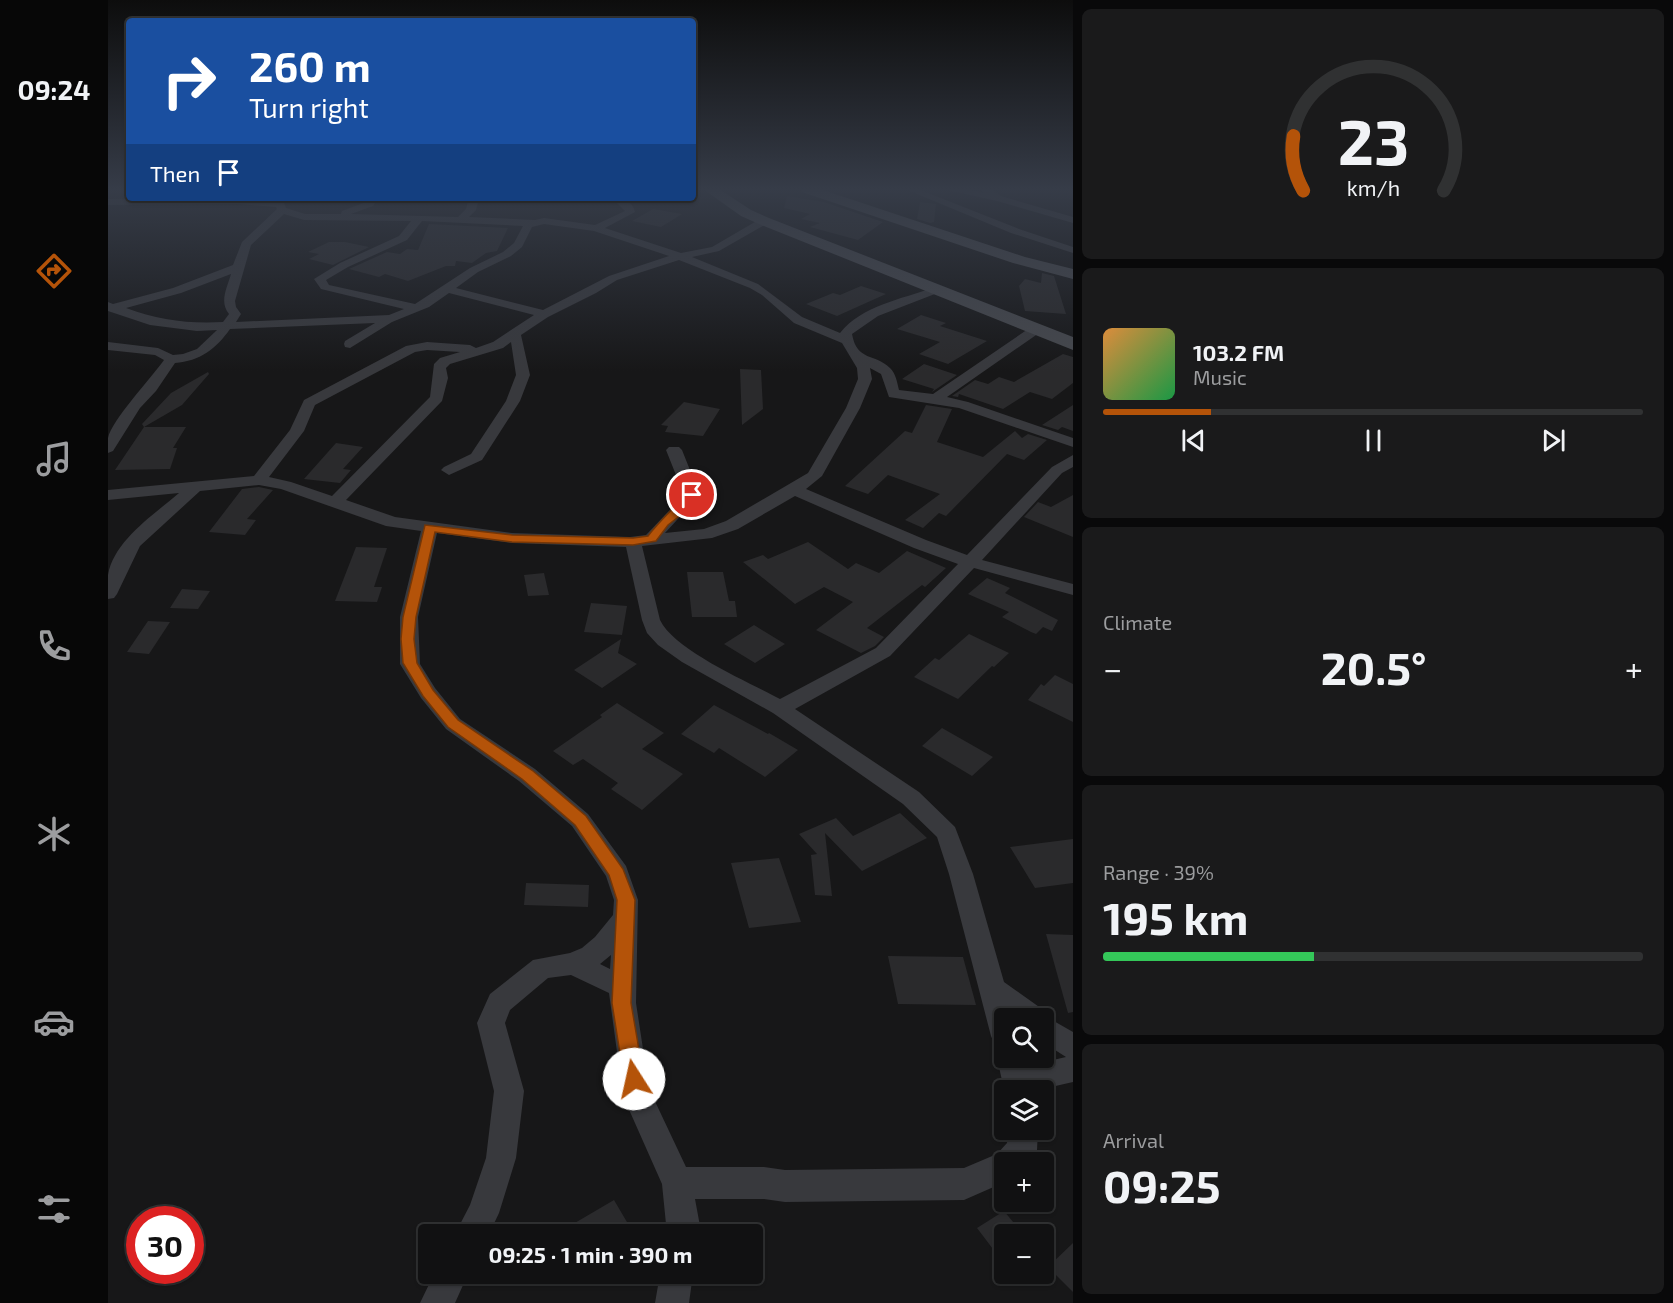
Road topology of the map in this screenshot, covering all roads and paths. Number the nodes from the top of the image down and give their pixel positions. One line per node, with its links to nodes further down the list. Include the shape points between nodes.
1 (243, 250): 9 (street)
2 (377, 250): 14 (street, via 320,279 325,287)
3 (512, 250): 11 (street)
4 (660, 250): 8 (street)
5 (711, 250): 8 (street)
6 (835, 250): 12 (street)
7 (987, 250): 10 (street)
8 (678, 256): 15 (street, via 612,278); 20 (street, via 754,286 798,320)
9 (240, 266): 13 (street, via 207,281); 17 (street, via 229,301 236,314)
10 (1073, 274)
11 (447, 289): 14 (street); 15 (street)
12 (936, 291): 18 (street); 20 (street, via 876,312 849,328)
13 (109, 308): 17 (street, via 159,323)
14 (417, 308): 16 (street)
15 (544, 314): 19 (street)
16 (391, 319): 17 (street); 21 (street)
17 (226, 327): 25 (street, via 223,335 203,352 184,360)
18 (1035, 330): 22 (street); 27 (street)
19 (513, 336): 24 (street); 32 (street, via 517,338 523,375 513,401 477,457)
20 (847, 340): 26 (street)
21 (350, 344)
22 (1073, 344)
23 (108, 346): 25 (street, via 158,352)
24 (481, 350): 33 (street, via 411,349 323,393 309,403 297,431); 37 (street, via 445,361 439,367 437,398)
25 (171, 359): 29 (street, via 134,406)
26 (861, 360): 27 (street, via 888,374 894,394); 35 (street, via 865,379 853,408 814,476)
27 (936, 399): 28 (street)
28 (1073, 443)
29 (108, 448)
30 (674, 450): 39 (street, via 692,495)
31 (1073, 460): 40 (street, via 1057,470)
32 (449, 470)
33 (259, 480): 34 (street); 37 (street)
34 (196, 486): 36 (street); 42 (street, via 134,542)
35 (794, 490): 39 (street, via 732,525 706,534); 40 (street)
36 (108, 495)
37 (335, 502): 38 (street, via 392,522)
38 (430, 528): 39 (street, via 512,538); 44 (street, via 409,617 410,663 453,724 527,775 580,820 617,873 626,900)
39 (643, 540): 43 (street, via 651,620 657,633 689,658)
40 (970, 562): 41 (street); 43 (street, via 883,652)
41 (1073, 590)
42 (108, 594)
43 (780, 708): 47 (street, via 911,798 947,833)
44 (625, 918): 45 (street, via 604,945); 46 (street)
45 (573, 964): 46 (street); 56 (street, via 543,968 500,1002 491,1023 509,1091 501,1158)
46 (622, 987): 55 (street, via 638,1096)
47 (992, 988): 48 (street); 49 (street)
48 (997, 1008)
49 (1019, 1008)
50 (1054, 1035): 51 (street)
51 (1073, 1047)
52 (1073, 1069): 53 (street)
53 (1016, 1077)
54 (994, 1171): 55 (street, via 964,1184)
55 (677, 1183): 57 (street)
56 (477, 1224)
57 (684, 1224)
58 (446, 1284): 60 (street)
59 (675, 1284): 61 (street)
60 (436, 1303)
61 (672, 1303)

